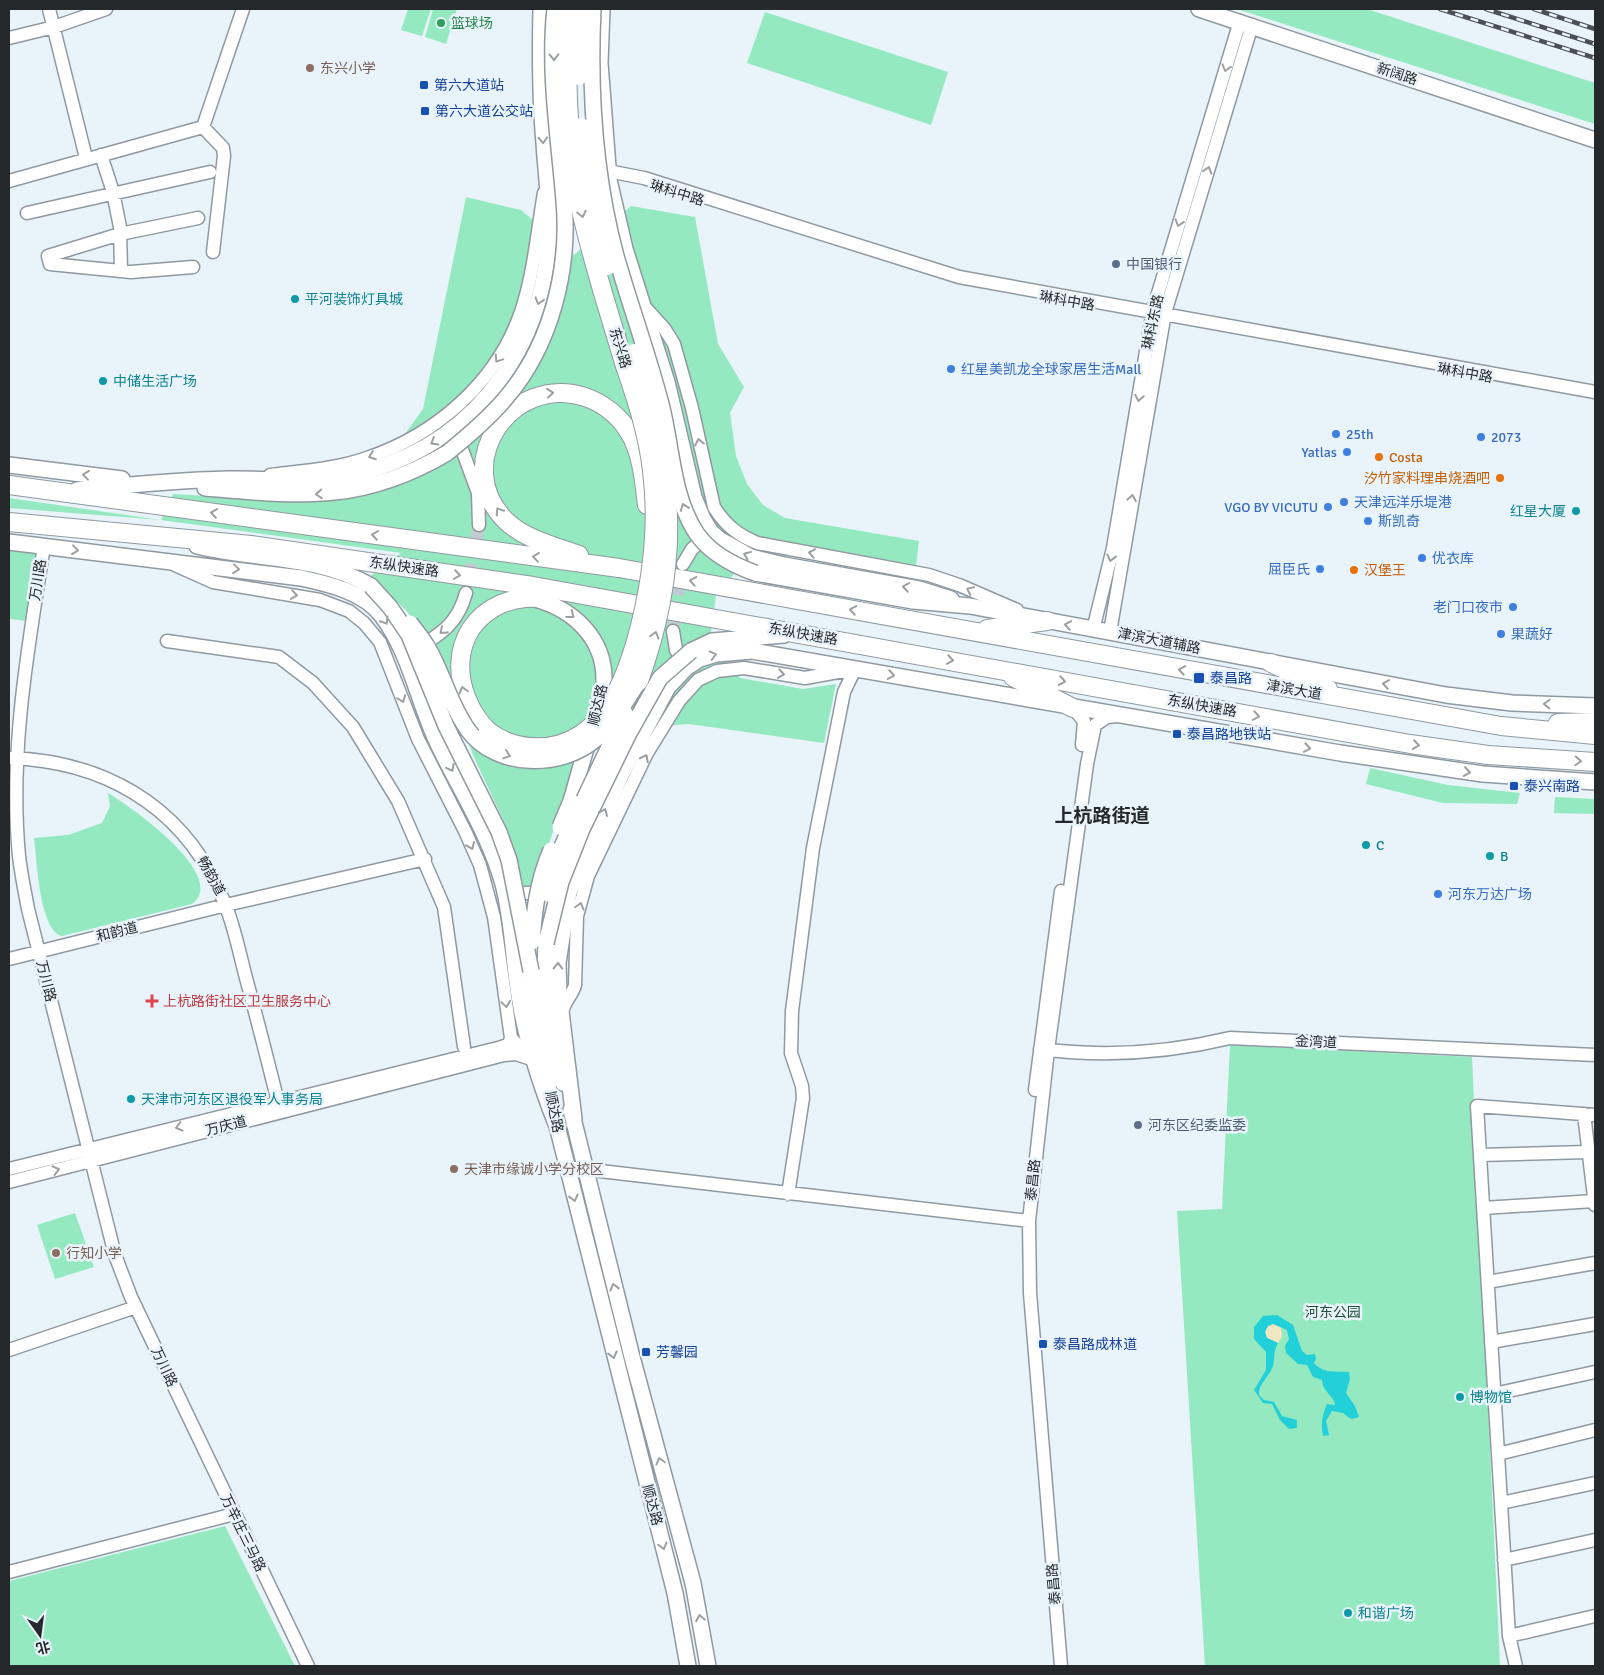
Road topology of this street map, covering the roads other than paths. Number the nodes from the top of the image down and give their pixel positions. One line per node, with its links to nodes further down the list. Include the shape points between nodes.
1 (49, 9): 12 (street)
2 (106, 9): 12 (street)
3 (243, 9): 14 (street)
4 (540, 9): 21 (main road, one-way to 21)
5 (555, 9): 36 (main road, one-way to 36, bridge, via 556,124 565,203 564,256 545,332 519,382 489,417 447,453 387,482 320,494 270,494)
6 (568, 9): 46 (highway, 东兴路, one-way to 46, bridge, via 568,103 575,177 588,239 650,454 654,491)
7 (580, 9): 66 (highway, 东兴路, one-way to 7, bridge, via 663,601 668,508 660,444 607,266 589,184 579,90)
8 (593, 9): 53 (main road, one-way to 8, bridge, via 913,601 755,573 737,567 709,548 690,523 680,497 663,412 616,256 599,176 590,64)
9 (602, 9): 19 (main road, via 600,63)
10 (1199, 9): 11 (main road, 新阔路)
11 (1246, 23): 15 (main road, 新阔路); 30 (street, 琳科东路)
12 (54, 28): 13 (street); 17 (street)
13 (9, 38)
14 (203, 127): 16 (street); 26 (street, via 223,148 224,156)
15 (1595, 140)
16 (101, 154): 17 (street); 22 (street)
17 (86, 158): 20 (street)
18 (210, 172): 22 (street)
19 (605, 177): 21 (main road); 29 (main road); 30 (street, 琳科中路, via 647,184 942,277)
20 (9, 181)
21 (547, 183): 33 (main road, one-way to 33, via 549,231 545,272 536,310 511,366 489,395); 35 (street, one-way to 35, via 533,271 520,313 502,353 480,384 445,416 408,442 366,459 320,470)
22 (113, 192): 23 (street); 25 (street)
23 (27, 213)
24 (198, 218): 25 (street)
25 (120, 234): 28 (street); 28 (street, via 48,256 50,264)
26 (213, 252)
27 (193, 267): 28 (street)
28 (121, 271)
29 (643, 305): 41 (main road, via 667,382 694,497); 54 (street, one-way to 29, via 929,575 757,543 737,533 714,507 674,344)
30 (1158, 314): 31 (street, 琳科中路); 32 (street, 琳科中路); 55 (street, 琳科东路, one-way to 55); 58 (street, 琳科东路, one-way to 30)
31 (1595, 392)
32 (1595, 397)
33 (454, 429): 35 (main road, one-way to 35, via 410,455 346,476 304,482); 40 (street, via 478,493)
34 (9, 465): 36 (main road, one-way to 34)
35 (230, 479): 36 (main road)
36 (152, 483): 38 (main road)
37 (9, 485): 38 (highway, 东纵快速路)
38 (56, 492): 48 (highway, 东纵快速路, one-way to 38)
39 (9, 522): 42 (highway, 东纵快速路)
40 (479, 525)
41 (711, 532): 47 (street, via 692,549); 53 (main road, one-way to 41, via 919,589 766,562 737,550)
42 (160, 536): 49 (main road, via 219,551 328,567); 52 (highway, 东纵快速路, one-way to 52, via 252,545)
43 (9, 542): 44 (main road)
44 (44, 546): 45 (main road, one-way to 45); 74 (street, 万川路)
45 (163, 560): 61 (main road, one-way to 61, via 258,571 333,585 359,597 381,615); 86 (street, one-way to 86, via 214,582 320,600 349,611 380,642 418,739 480,865 494,917)
46 (651, 563): 48 (highway, one-way to 46, bridge, via 540,541 515,528 504,519 492,500 485,476 486,452 496,428 513,409 536,395 564,392 589,399 615,415 629,432 641,464); 51 (highway, 东兴路, one-way to 51, bridge, via 642,618 621,685 596,720 574,740 531,748 514,745 488,731 471,711 459,670 464,646 477,621 490,610)
47 (684, 564)
48 (619, 568): 57 (highway, 东纵快速路, one-way to 48)
49 (371, 586): 66 (main road, one-way to 66, bridge, via 396,606 421,638 469,732 495,751 512,758 553,759 581,749 595,740 612,721); 84 (main road, bridge, via 409,635 446,726 500,832 509,860)
50 (466, 593): 61 (street, one-way to 61, via 455,620 437,637)
51 (526, 597): 52 (highway); 84 (main road, 顺达路, one-way to 84, bridge, via 575,617 591,635 601,659 604,680 601,702 571,801 542,872 533,918)
52 (609, 599): 59 (highway, 东纵快速路)
53 (970, 606): 54 (main road, 津滨大道辅路)
54 (1047, 621): 55 (main road, 津滨大道辅路, one-way to 54); 57 (highway)
55 (1094, 630): 58 (main road, 津滨大道辅路)
56 (673, 631): 63 (street, via 676,650)
57 (970, 632): 67 (highway, 津滨大道, one-way to 57)
58 (1110, 632): 62 (main road, 津滨大道辅路)
59 (801, 634): 64 (highway, 东纵快速路, one-way to 64); 81 (main road, bridge, via 712,640 691,651 660,678 582,829 561,882)
60 (167, 641): 77 (street, via 278,657 313,683 353,727 398,801)
61 (404, 657): 79 (main road, one-way to 79, via 438,745 482,830)
62 (1271, 663): 67 (highway); 68 (main road, 津滨大道, one-way to 62, via 1512,703 1446,695)
63 (686, 668): 65 (main road, one-way to 65, via 716,654 732,651); 78 (main road, one-way to 63, via 622,773 668,687)
64 (997, 668): 69 (highway); 75 (highway, 东纵快速路, one-way to 75, via 1410,744 1488,755)
65 (855, 669): 69 (main road, one-way to 69); 85 (street, one-way to 65, via 564,1002 575,985 577,916 588,876 647,754 678,701 698,680 717,671 744,668 805,678); 102 (street, via 844,692 809,877 792,1011 791,1053 803,1098)
66 (639, 681): 81 (main road, 顺达路, bridge, via 554,869 545,916)
67 (1351, 700): 72 (highway, 津滨大道)
68 (1595, 706)
69 (1073, 708): 70 (main road); 88 (street, 泰昌路, via 1081,714 1085,727)
70 (1121, 715): 76 (main road, one-way to 76, via 1340,754 1483,774); 88 (street, 泰昌路, via 1100,720 1093,732)
71 (1595, 722): 72 (highway)
72 (1501, 726): 73 (highway)
73 (1595, 735)
74 (13, 758): 80 (street, 畅韵道, via 67,764 106,777 163,812 203,860); 82 (street, 万川路, via 19,856)
75 (1595, 762)
76 (1595, 782)
77 (425, 859): 80 (street, 和韵道); 87 (street, via 444,907)
78 (569, 892): 79 (street); 85 (main road, one-way to 78, via 558,963)
79 (504, 894): 90 (main road, via 519,999)
80 (226, 904): 82 (street, 和韵道); 91 (street, 畅韵道)
81 (546, 943): 90 (main road, 顺达路)
82 (38, 951): 83 (street, 和韵道); 95 (street, 万川路)
83 (9, 959)
84 (531, 971): 90 (main road, 顺达路)
85 (561, 1020): 93 (main road)
86 (511, 1038): 90 (street); 91 (street, 万庆道, via 509,1044 502,1047)
87 (464, 1047)
88 (1043, 1049): 89 (street, 金湾道, via 1148,1053 1230,1038); 105 (street, 泰昌路)
89 (1595, 1055)
90 (544, 1062): 91 (street, 万庆道, via 516,1054 504,1055); 93 (main road, 顺达路); 97 (main road, 顺达路)
91 (280, 1107): 95 (street, 万庆道)
92 (1590, 1114): 94 (street); 96 (street, via 1477,1106)
93 (574, 1119): 98 (main road, 顺达路)
94 (1588, 1152): 96 (street); 100 (street)
95 (90, 1155): 99 (street, 万庆道); 101 (street, 万庆道, one-way to 95); 108 (street, 万川路, via 115,1255)
96 (1480, 1155): 104 (street)
97 (566, 1167): 98 (street); 126 (main road, 顺达路, one-way to 126, via 675,1593)
98 (585, 1168): 102 (street); 127 (main road, 顺达路, one-way to 98, via 693,1584)
99 (9, 1170)
100 (1593, 1170): 103 (street)
101 (9, 1182)
102 (788, 1194): 105 (street)
103 (1595, 1203): 104 (street)
104 (1483, 1208): 107 (street)
105 (1025, 1220): 128 (street, 泰昌路, via 1024,1300); 129 (street, 泰昌路)
106 (1595, 1263): 107 (street)
107 (1488, 1282): 110 (street)
108 (136, 1308): 111 (street); 114 (street, 万川路)
109 (1595, 1324): 110 (street)
110 (1491, 1342): 113 (street)
111 (9, 1350)
112 (1595, 1372): 113 (street)
113 (1494, 1394): 116 (street)
114 (178, 1399): 119 (street, 万辛庄三马路)
115 (1595, 1430): 116 (street)
116 (1498, 1454): 118 (street)
117 (1595, 1483): 118 (street)
118 (1501, 1504): 121 (street)
119 (234, 1514): 122 (street); 125 (street, 万辛庄三马路)
120 (1595, 1540): 121 (street)
121 (1504, 1560): 124 (street)
122 (9, 1572)
123 (1595, 1616): 124 (street)
124 (1509, 1636): 130 (street)
125 (308, 1666)
126 (688, 1666)
127 (708, 1666)
128 (1053, 1666)
129 (1061, 1666)
130 (1516, 1666)

